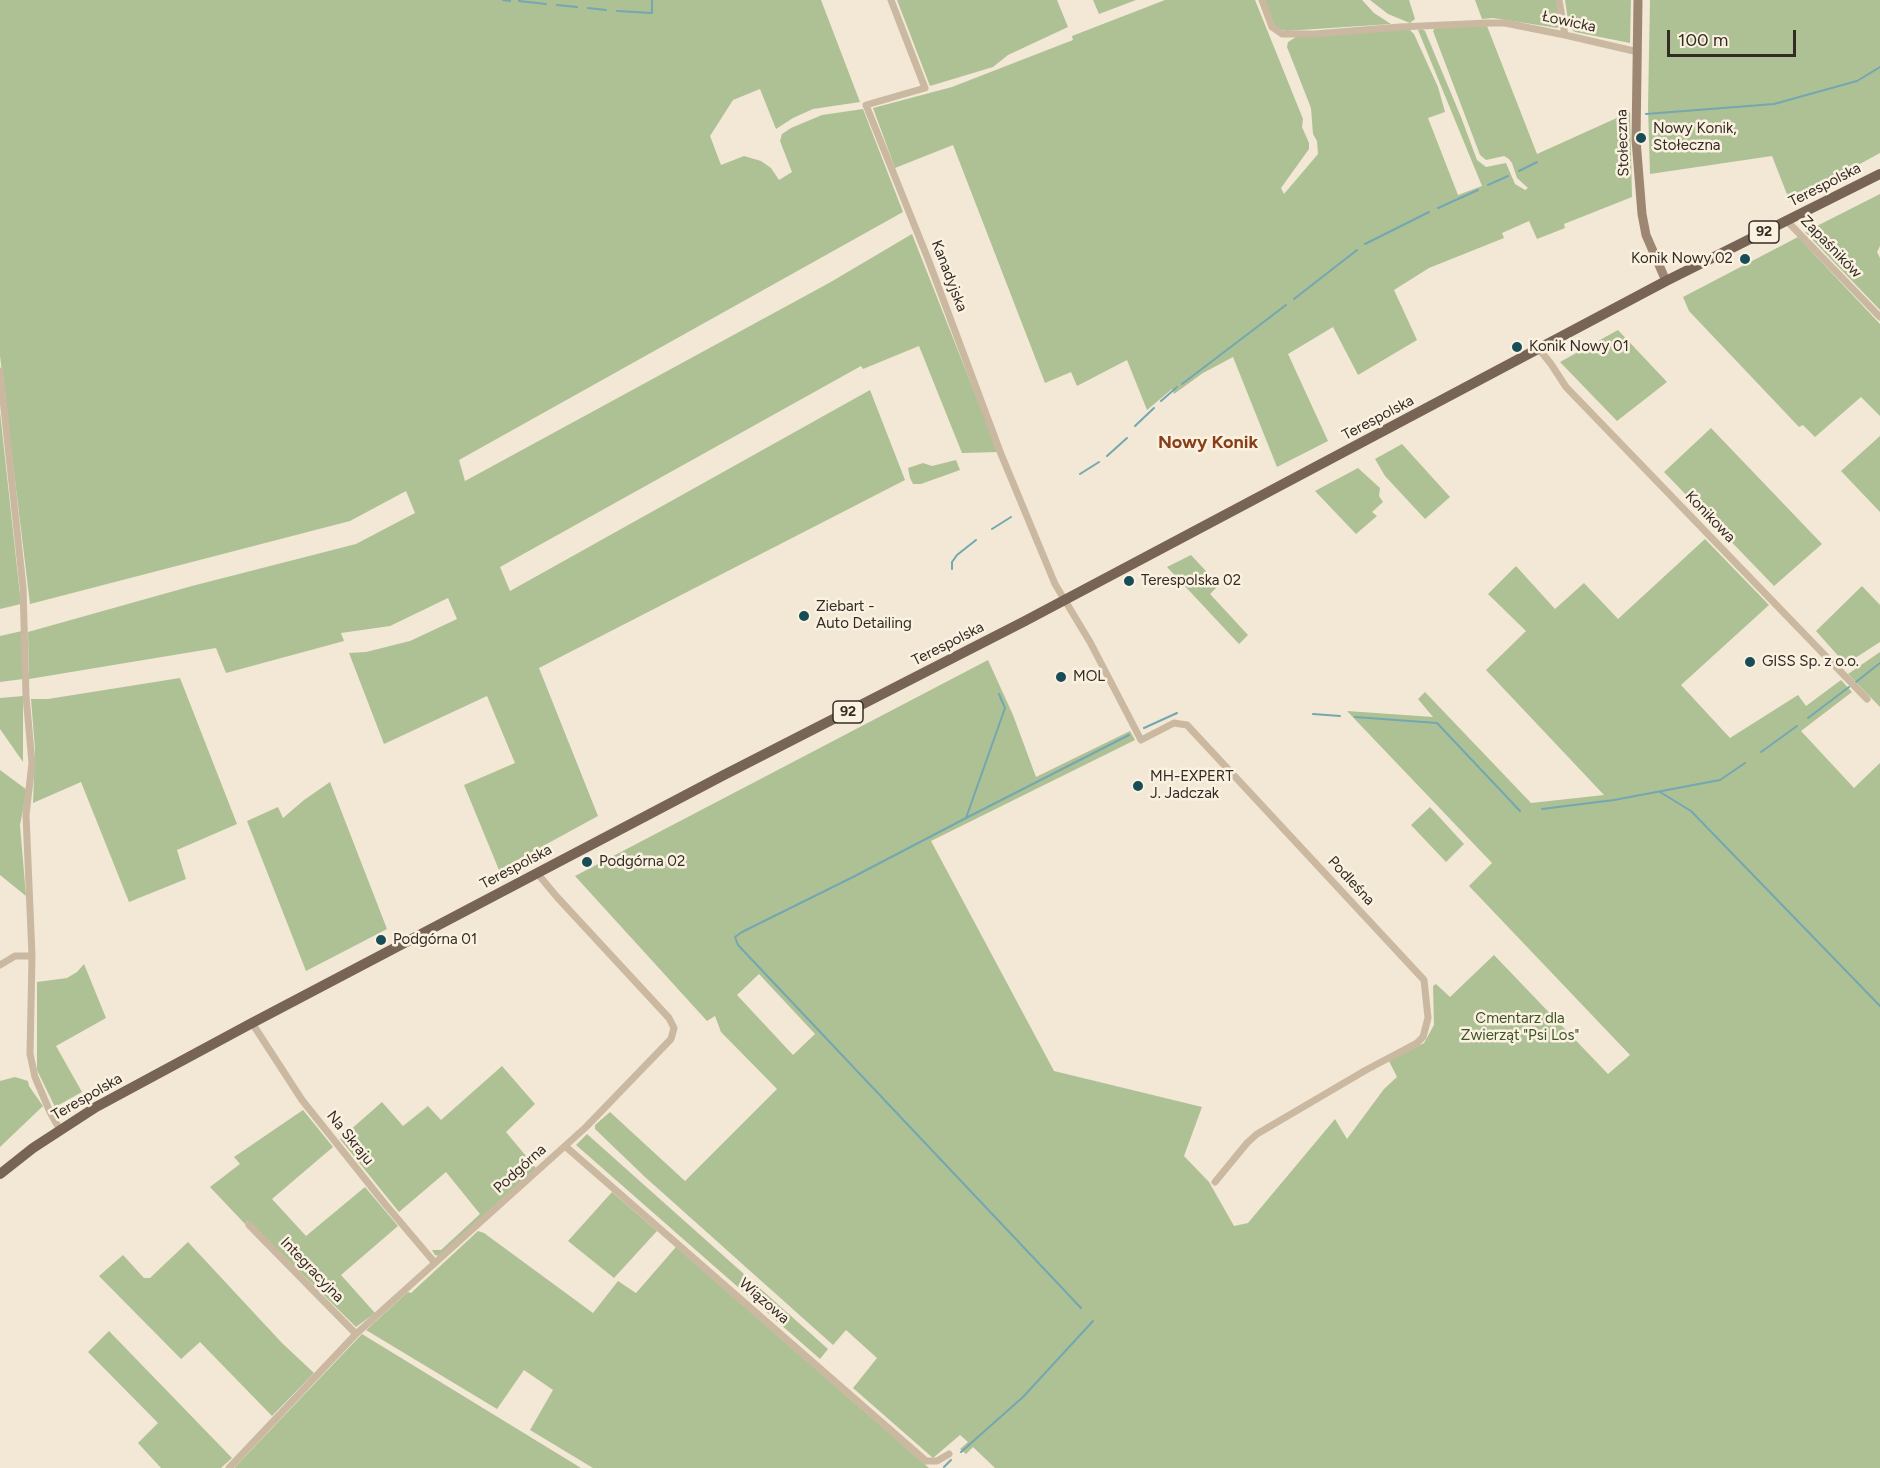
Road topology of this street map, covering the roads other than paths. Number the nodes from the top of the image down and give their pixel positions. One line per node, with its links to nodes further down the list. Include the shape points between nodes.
1 (891, 0): 13 (street, Kanadyjska, via 925,88 866,105 1045,564)
2 (1262, 0): 5 (street, Łowicka, via 1272,27 1282,34 1488,22)
3 (1559, 0): 5 (street)
4 (1638, 0): 6 (street, Stołeczna)
5 (1565, 35): 6 (street, Łowicka)
6 (1638, 52): 9 (street, Stołeczna, via 1636,140 1642,214 1646,235)
7 (1880, 174): 8 (main road, Terespolska / 92)
8 (1787, 221): 9 (main road, Terespolska / 92); 10 (street, Zapaśników)
9 (1666, 281): 11 (main road, Terespolska / 92)
10 (1880, 317)
11 (1539, 349): 13 (main road, Terespolska / 92); 14 (street, Konikowa, via 1566,387)
12 (0, 371): 16 (street, via 23,587 32,763 26,815)
13 (1064, 600): 15 (main road, Terespolska / 92); 22 (street, Podleśna, via 1141,740 1174,723 1187,725 1424,980 1428,1018 1423,1037 1417,1043 1257,1134)
14 (1866, 699)
15 (537, 873): 18 (main road, Terespolska / 92); 20 (street, Podgórna, via 663,1011 674,1028 671,1039)
16 (32, 956): 17 (street, via 15,956); 19 (street, via 30,1054 35,1077)
17 (0, 965)
18 (252, 1023): 19 (main road, Terespolska / 92); 24 (street, Na Skraju, via 300,1098)
19 (60, 1130): 21 (main road, Terespolska / 92)
20 (565, 1146): 24 (street, Podgórna); 26 (street, Wiązowa, via 926,1461 937,1461)
21 (0, 1174)
22 (1215, 1182)
23 (249, 1225): 25 (street, Integracyjna)
24 (435, 1263): 25 (street, Podgórna)
25 (356, 1334): 27 (street, Podgórna)
26 (949, 1454)
27 (229, 1468)

